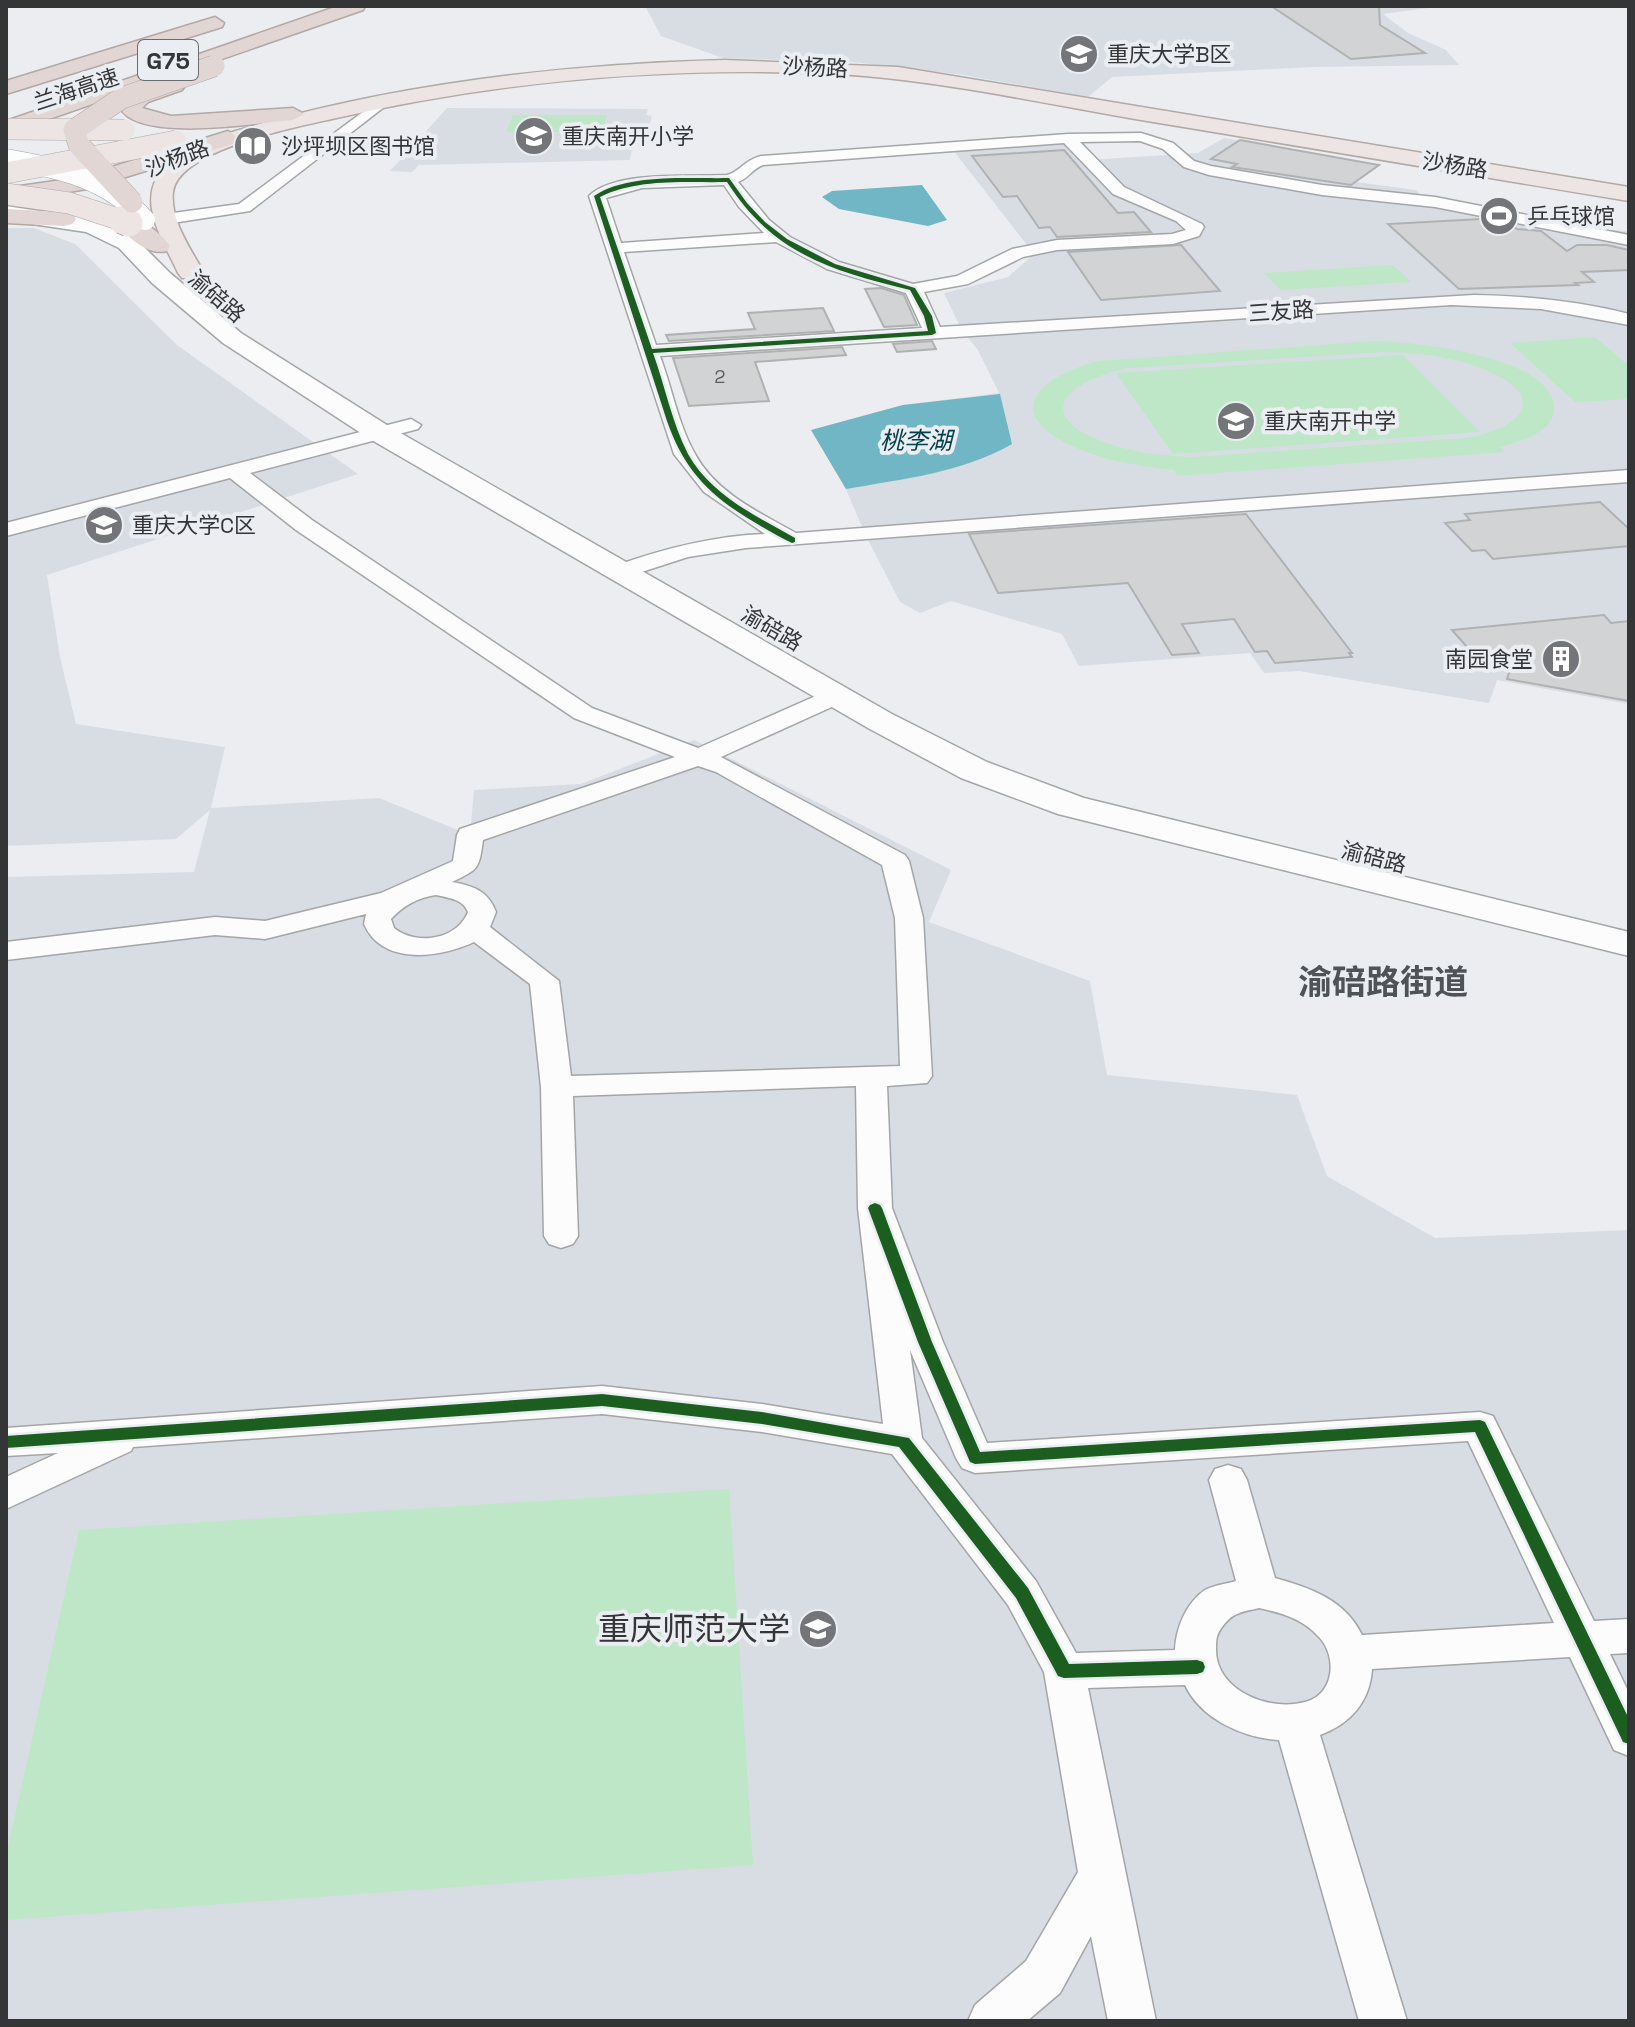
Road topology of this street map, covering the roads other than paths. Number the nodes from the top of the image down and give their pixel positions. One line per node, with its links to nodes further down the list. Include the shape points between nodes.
1 (298, 6): 8 (highway, 兰海高速 / G75)
2 (329, 6): 10 (highway, 兰海高速 / G75)
3 (364, 8): 5 (highway); 7 (highway)
4 (237, 16): 6 (highway)
5 (262, 50): 11 (highway, via 229,69 152,93 131,108 151,120 195,123); 23 (highway, bridge, via 132,94 74,130 79,145)
6 (6, 89)
7 (104, 92): 12 (highway); 19 (highway, via 93,102 93,117 126,151 119,163 93,175)
8 (6, 101)
9 (383, 101): 13 (main road, 沙杨路); 20 (main road, 沙杨路, via 625,70 721,65 847,68); 23 (street, via 244,208)
10 (6, 112)
11 (293, 114): 13 (main road, 沙杨路); 20 (main road, 沙杨路, via 376,95 561,68 721,60 850,63 962,77)
12 (6, 129): 14 (main road, 沙杨路, bridge)
13 (235, 132): 14 (main road); 19 (highway, via 79,184); 23 (main road, via 170,173)
14 (167, 136): 19 (main road, bridge)
15 (6, 137): 19 (highway, via 87,137 106,144 110,157 80,173)
16 (1068, 138): 18 (street, via 761,161); 25 (street, via 1141,137 1209,170 1435,202); 27 (street, via 1117,190 1152,209 1189,220 1196,227 1193,233 1018,253 962,280)
17 (6, 159): 23 (main road, 渝碚路, bridge, via 72,173 114,190)
18 (729, 180): 24 (street, via 742,203); 26 (street, via 605,191 597,196)
19 (6, 189): 23 (main road, bridge)
20 (1629, 191)
21 (6, 214): 22 (highway)
22 (64, 219): 31 (main road, 渝碚路, via 127,243 232,338)
23 (146, 222): 31 (main road, 渝碚路, via 191,273 263,336)
24 (776, 237): 26 (street); 27 (street, via 823,262)
25 (1629, 240)
26 (615, 248): 30 (street)
27 (913, 289): 29 (street)
28 (1629, 320): 29 (street, 三友路, via 1547,304 1451,300)
29 (932, 333): 30 (street, 三友路)
30 (649, 351): 35 (street, via 690,463 731,506)
31 (395, 429): 32 (street); 36 (main road, 渝碚路); 37 (main road, 渝碚路)
32 (234, 471): 34 (street); 39 (street, via 304,525 583,713)
33 (1629, 476): 35 (street)
34 (6, 530)
35 (792, 540): 36 (street, via 738,539)
36 (652, 560): 37 (street); 41 (main road, 渝碚路, via 1001,753 1106,789)
37 (620, 572): 38 (main road, 渝碚路)
38 (836, 696): 39 (street); 43 (main road, 渝碚路, via 974,770 1071,806)
39 (699, 757): 40 (street, via 470,835 466,865); 45 (street, via 895,861 909,918 916,1076)
40 (391, 899): 42 (street, via 436,887 467,893 482,909); 42 (street, via 377,918 378,928 397,943 430,947 464,938); 44 (street, via 265,930 215,926)
41 (1629, 920)
42 (475, 929): 46 (street, via 544,981)
43 (1629, 944)
44 (6, 951)
45 (871, 1076): 46 (street); 47 (street)
46 (557, 1087): 48 (street)
47 (875, 1208): 51 (street); 56 (street, via 975,1458 1480,1426)
48 (561, 1236)
49 (134, 1433): 50 (street); 51 (street, via 602,1400 762,1418); 53 (street)
50 (6, 1442)
51 (904, 1442): 59 (street, via 1022,1593)
52 (1228, 1480): 54 (street)
53 (6, 1494)
54 (1259, 1592): 57 (street, via 1289,1596 1316,1609 1338,1628); 58 (street, via 1219,1602 1196,1630)
55 (1629, 1636): 56 (street)
56 (1584, 1637): 57 (street); 61 (street)
57 (1351, 1653): 60 (street, via 1351,1685 1338,1702 1331,1711)
58 (1197, 1667): 59 (street); 60 (street, via 1218,1698 1255,1719)
59 (1064, 1671): 62 (street)
60 (1296, 1724): 65 (street)
61 (1629, 1737)
62 (1101, 1874): 63 (street, via 1043,1977); 64 (street)
63 (992, 2021)
64 (1132, 2021)
65 (1383, 2021)

